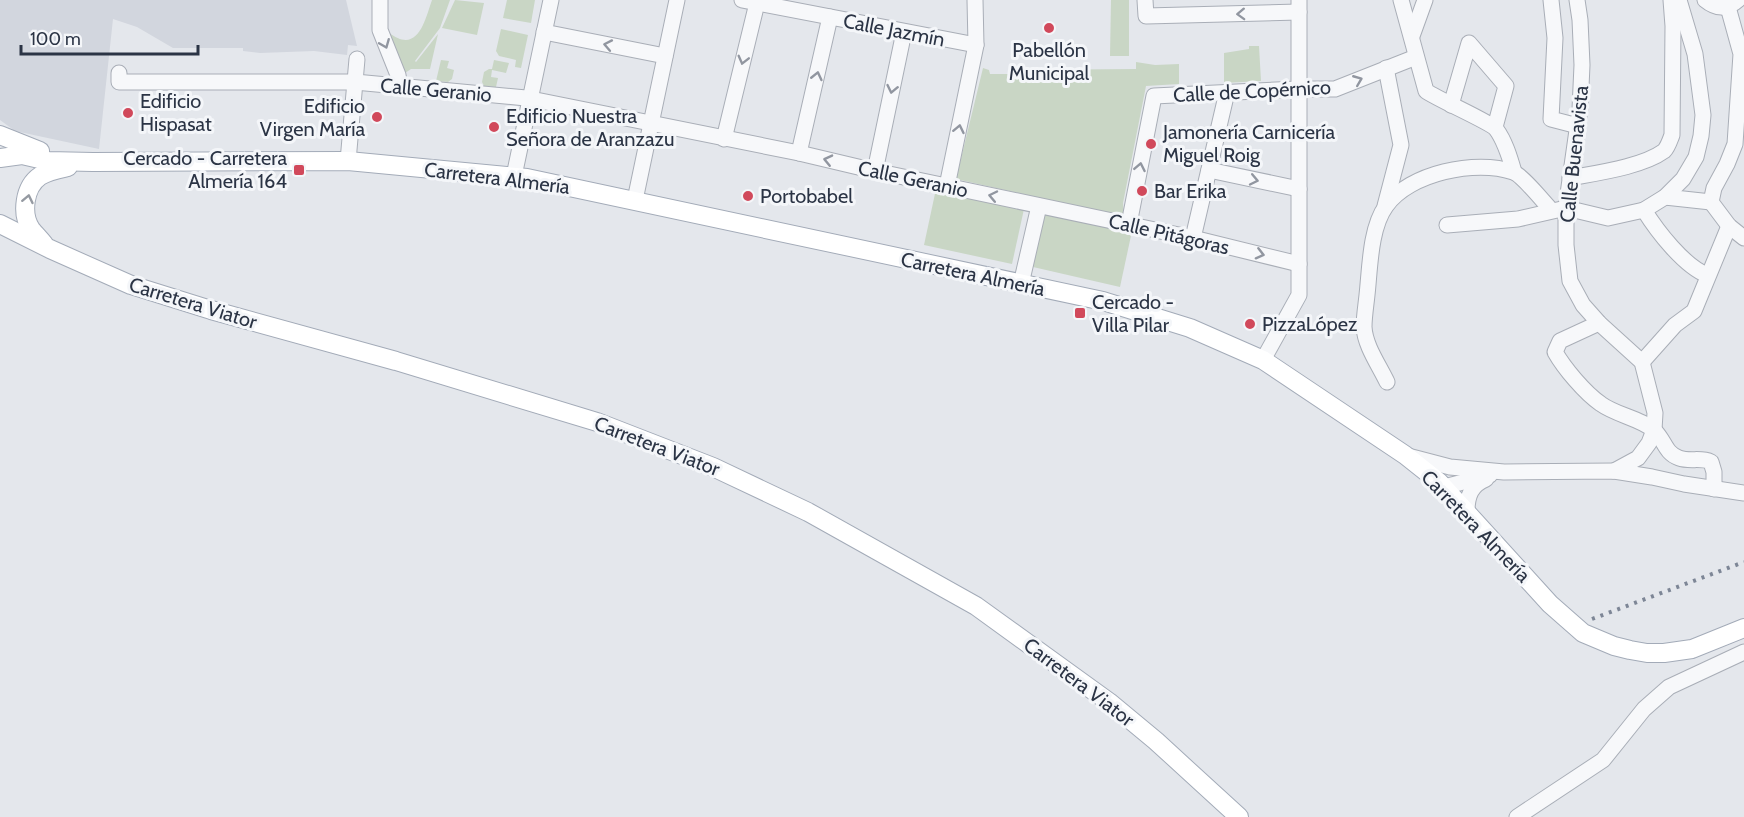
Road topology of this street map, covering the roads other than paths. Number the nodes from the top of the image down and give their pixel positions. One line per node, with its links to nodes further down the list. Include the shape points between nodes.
1 (380, 0): 31 (street, one-way to 31, via 380,30)
2 (551, 0): 18 (street)
3 (677, 0): 25 (street)
4 (975, 0): 23 (street)
5 (1145, 0): 16 (street, via 1146,16)
6 (1401, 0): 20 (street)
7 (1425, 0): 20 (street)
8 (1551, 0): 21 (street)
9 (1671, 0): 51 (street, via 1672,135 1665,150 1635,163)
10 (1679, 0): 55 (street, via 1695,54 1703,115 1696,157 1683,179)
11 (1705, 0): 14 (street, via 1719,8)
12 (1581, 1): 22 (street, Calle Buenavista)
13 (749, 2): 17 (street, Calle Jazmín); 41 (street, one-way to 41)
14 (1733, 3): 24 (street)
15 (1299, 6): 16 (street, one-way to 16); 32 (street)
16 (1217, 7)
17 (830, 17): 19 (street, Calle Jazmín); 43 (street, one-way to 17)
18 (544, 32): 25 (street, one-way to 18); 35 (street)
19 (904, 32): 23 (street, Calle Jazmín); 48 (street, one-way to 48)
20 (1412, 36): 26 (street)
21 (1556, 38): 22 (street); 38 (street, via 1551,119)
22 (1581, 40): 38 (street, Calle Buenavista)
23 (976, 45): 52 (street, one-way to 23)
24 (1742, 46): 34 (street)
25 (665, 56): 37 (street)
26 (1416, 57): 28 (street, Calle de Copérnico); 36 (street, via 1426,91)
27 (357, 59): 30 (street)
28 (1386, 68): 32 (street, Calle de Copérnico, one-way to 28, via 1335,89); 58 (street, via 1401,145)
29 (119, 73): 30 (street, Calle Geranio, via 119,82)
30 (355, 82): 31 (street, Calle Geranio); 45 (street)
31 (400, 86): 35 (street, Calle Geranio)
32 (1298, 89): 33 (street, Calle de Copérnico); 53 (street)
33 (1227, 92): 47 (street); 62 (street, Calle de Copérnico, one-way to 33, via 1154,96)
34 (1741, 97): 42 (street)
35 (530, 99): 37 (street, Calle Geranio); 50 (street)
36 (1451, 105): 39 (street); 39 (street, via 1469,43 1506,86)
37 (651, 123): 41 (street, Calle Geranio); 56 (street)
38 (1578, 126): 51 (street, Calle Buenavista)
39 (1495, 127): 49 (street)
40 (0, 135): 46 (main road, via 30,148)
41 (724, 139): 43 (street, Calle Geranio)
42 (1740, 144): 54 (street)
43 (799, 153): 48 (street, Calle Geranio, one-way to 43)
44 (0, 158): 46 (main road, via 22,155 48,161)
45 (348, 161): 46 (main road, Carretera Almería); 50 (main road, Carretera Almería)
46 (88, 162): 67 (main road, one-way to 46, via 30,228 26,198 31,186 50,172)
47 (1209, 170): 53 (street, one-way to 53); 65 (street)
48 (875, 171): 52 (street, Calle Geranio)
49 (1514, 172): 58 (street, via 1484,168 1442,172 1409,184); 59 (street)
50 (514, 176): 56 (main road, Carretera Almería)
51 (1569, 178): 59 (street, Calle Buenavista)
52 (947, 186): 57 (street, Calle Geranio, one-way to 52)
53 (1299, 189): 68 (street)
54 (1713, 195): 55 (street); 64 (street)
55 (1665, 197): 60 (street)
56 (635, 200): 70 (main road, Carretera Almería)
57 (1039, 206): 62 (street, Calle Pitágoras); 70 (street)
58 (1385, 206): 74 (street, via 1373,237 1364,328)
59 (1559, 209): 60 (street, via 1608,218); 63 (street, via 1518,219); 71 (street, Calle Buenavista, via 1570,281)
60 (1644, 210): 69 (street, via 1696,271)
61 (0, 222): 67 (main road, Carretera Viator)
62 (1129, 224): 65 (street, Calle Pitágoras)
63 (1447, 225)
64 (1729, 226): 66 (street); 69 (street)
65 (1193, 238): 68 (street, Calle Pitágoras, one-way to 68)
66 (1744, 238)
67 (50, 249): 86 (main road, Carretera Viator, via 131,285 597,422 713,466 808,512 976,606 1109,702)
68 (1299, 264): 72 (street, via 1299,295)
69 (1707, 275): 73 (street, via 1694,311 1675,325)
70 (1021, 284): 72 (main road, Carretera Almería, via 1103,301 1190,328)
71 (1599, 323): 73 (street, Calle Buenavista); 75 (street, via 1560,341 1555,352 1564,368 1600,404)
72 (1263, 360): 76 (main road, Carretera Almería)
73 (1642, 362): 75 (street, via 1655,413)
74 (1387, 382)
75 (1654, 430): 78 (street, via 1638,458); 81 (street, via 1666,450 1677,458 1711,462)
76 (1405, 455): 77 (street); 80 (main road, Carretera Almería)
77 (1469, 469): 79 (street); 80 (street, via 1449,475)
78 (1614, 471): 79 (street); 81 (street)
79 (1504, 472): 80 (street); 83 (street, via 1471,489)
80 (1442, 485): 83 (main road, Carretera Almería)
81 (1714, 489): 82 (street)
82 (1744, 493)
83 (1467, 512): 84 (main road, Carretera Almería, via 1566,620 1596,639 1630,650 1664,653 1692,649)
84 (1744, 628)
85 (1744, 652): 87 (street, via 1669,687 1644,709 1603,760)
86 (1239, 817)
87 (1517, 817)

